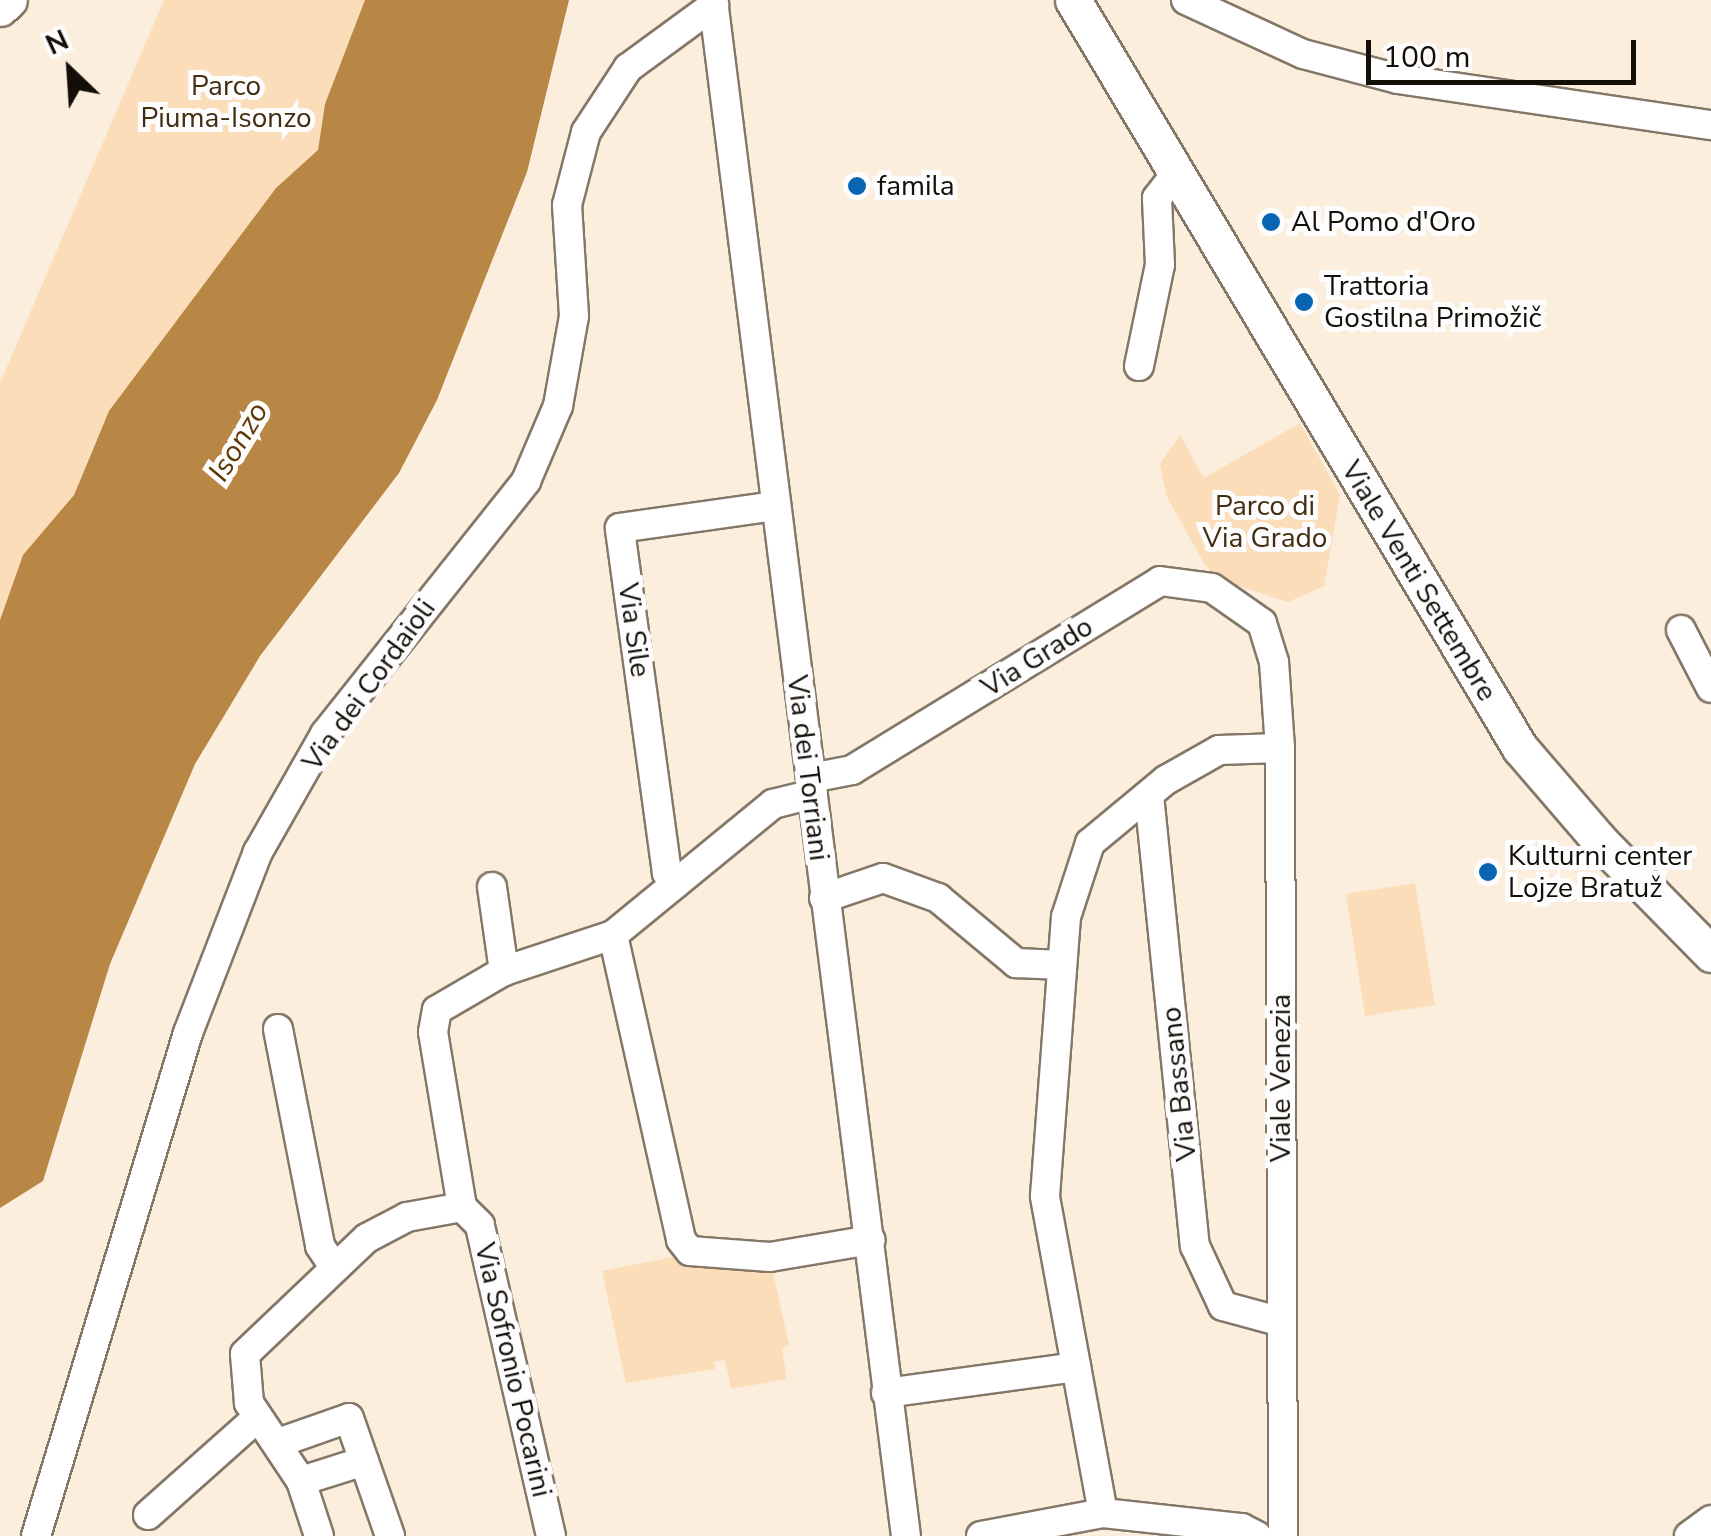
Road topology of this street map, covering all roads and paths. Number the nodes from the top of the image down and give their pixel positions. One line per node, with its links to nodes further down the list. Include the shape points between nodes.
1 (9, 0): 5 (main road)
2 (1073, 0): 7 (main road, Viale Venti Settembre)
3 (1186, 0): 6 (street, via 1303,54 1398,79)
4 (714, 3): 9 (street, Via dei Torriani); 38 (street, Via dei Cordaioli, via 628,68 586,132 568,205 571,334 558,406 526,481 325,734 258,852 188,1033)
5 (0, 8)
6 (1711, 126)
7 (1178, 171): 8 (street, via 1157,198 1160,265); 20 (main road, Viale Venti Settembre, via 1520,748)
8 (1139, 366)
9 (774, 506): 14 (street, Via dei Torriani); 16 (street, Via Sile, via 620,528 668,872)
10 (1262, 623): 13 (street, Viale Venezia, via 1274,662); 14 (street, Via Grado, via 1212,588 1160,581 852,770)
11 (1681, 630): 12 (street)
12 (1711, 688)
13 (1280, 748): 15 (street, via 1219,750); 27 (street, Viale Venezia)
14 (812, 786): 16 (street, Via Grado, via 773,804); 18 (street, Via dei Torriani)
15 (1149, 794): 21 (street, via 1090,843 1066,918); 27 (street, Via Bassano, via 1196,1246 1223,1306)
16 (675, 884): 19 (street, Via Grado)
17 (492, 887): 22 (street)
18 (824, 898): 21 (street, via 883,878 938,898 1016,963); 25 (street, Via dei Torriani)
19 (613, 934): 22 (street); 25 (street, via 680,1240 690,1251 770,1256)
20 (1711, 954)
21 (1062, 965): 28 (street, via 1045,1196)
22 (504, 971): 24 (street, Via Sofronio Pocarini, via 437,1010 433,1032)
23 (278, 1030): 26 (street, via 320,1246)
24 (462, 1206): 26 (street, via 388,1225); 41 (street, Via Sofronio Pocarini, via 480,1225)
25 (872, 1240): 29 (street, Via dei Torriani)
26 (334, 1267): 30 (street, via 245,1354 246,1392)
27 (1282, 1322): 45 (street, Viale Venezia)
28 (1076, 1368): 29 (street); 34 (street)
29 (886, 1393): 42 (street, Via dei Torriani)
30 (257, 1418): 31 (street); 35 (street)
31 (278, 1444): 32 (street, via 349,1418); 33 (street)
32 (364, 1461): 33 (street); 40 (street)
33 (301, 1481): 39 (street)
34 (1103, 1513): 37 (street); 44 (street, via 1242,1528)
35 (148, 1515)
36 (1711, 1520): 46 (street)
37 (1066, 1528): 43 (street)
38 (36, 1536)
39 (318, 1536)
40 (390, 1536)
41 (552, 1536)
42 (906, 1536)
43 (981, 1536)
44 (1257, 1536)
45 (1283, 1536)
46 (1689, 1536)

